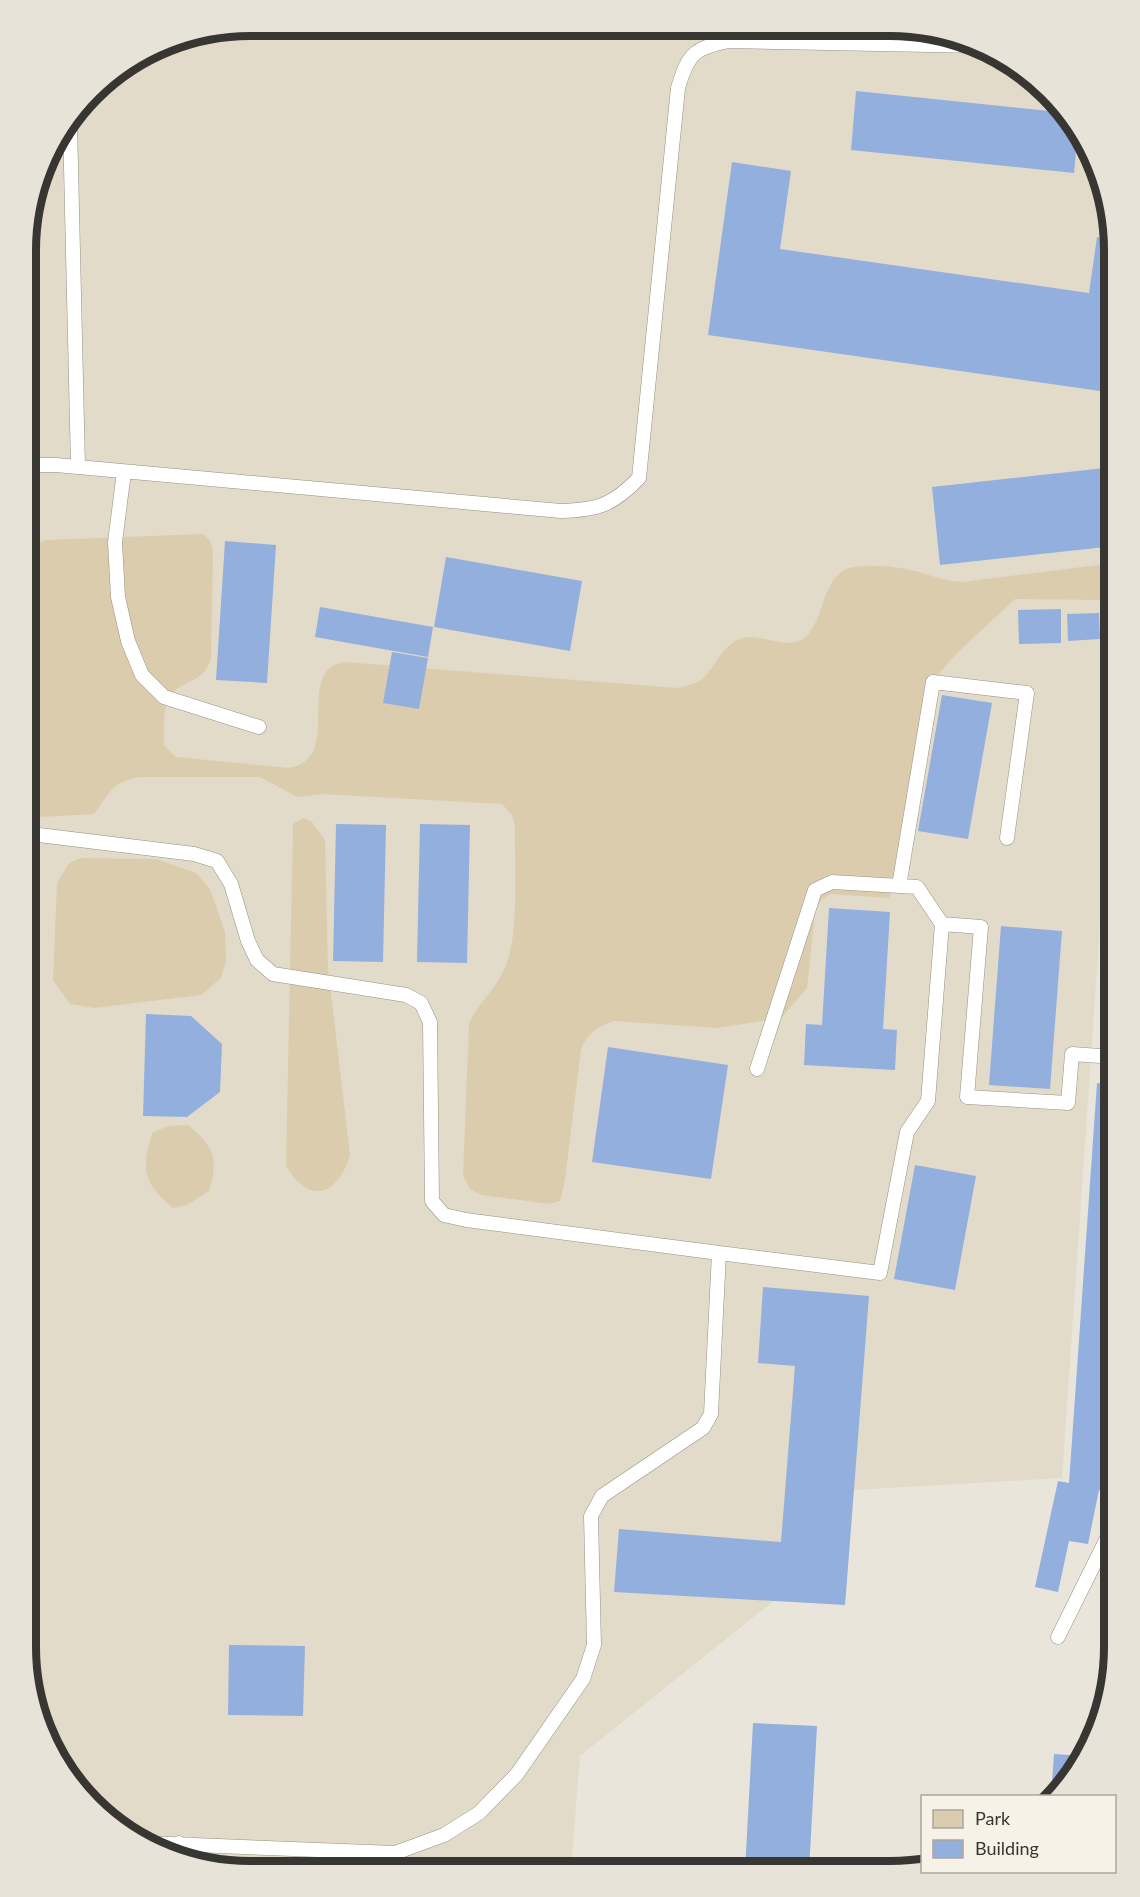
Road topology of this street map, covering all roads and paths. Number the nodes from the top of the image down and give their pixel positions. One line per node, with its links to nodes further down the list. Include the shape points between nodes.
1 (954, 45): 5 (lane, via 729,41 703,46 686,62 678,88 639,478 619,498 591,510 561,511)
2 (70, 134): 4 (lane)
3 (36, 465): 4 (lane)
4 (78, 467): 5 (lane)
5 (124, 472): 6 (lane, via 115,542 118,597 128,641 142,675 164,697)
6 (259, 727)
7 (36, 835): 13 (lane, via 194,854 217,861 231,884 257,960 273,974 406,995 421,1003 430,1022 432,1201 444,1215)
8 (1006, 838): 9 (lane, via 1027,693 933,682)
9 (899, 886): 10 (lane, via 917,887); 12 (lane, via 832,882 815,890)
10 (942, 924): 11 (lane, via 981,927 967,1097 1068,1103 1072,1054); 13 (lane, via 928,1101 907,1132 880,1273)
11 (1104, 1056)
12 (757, 1070)
13 (719, 1253): 17 (lane, via 711,1414 703,1428 602,1496 591,1516 594,1645 583,1679 517,1774 479,1813 444,1835 395,1853)
14 (1104, 1544): 15 (lane)
15 (1058, 1637)
16 (164, 1843): 17 (lane)
17 (179, 1843): 18 (lane)
18 (178, 1849)

